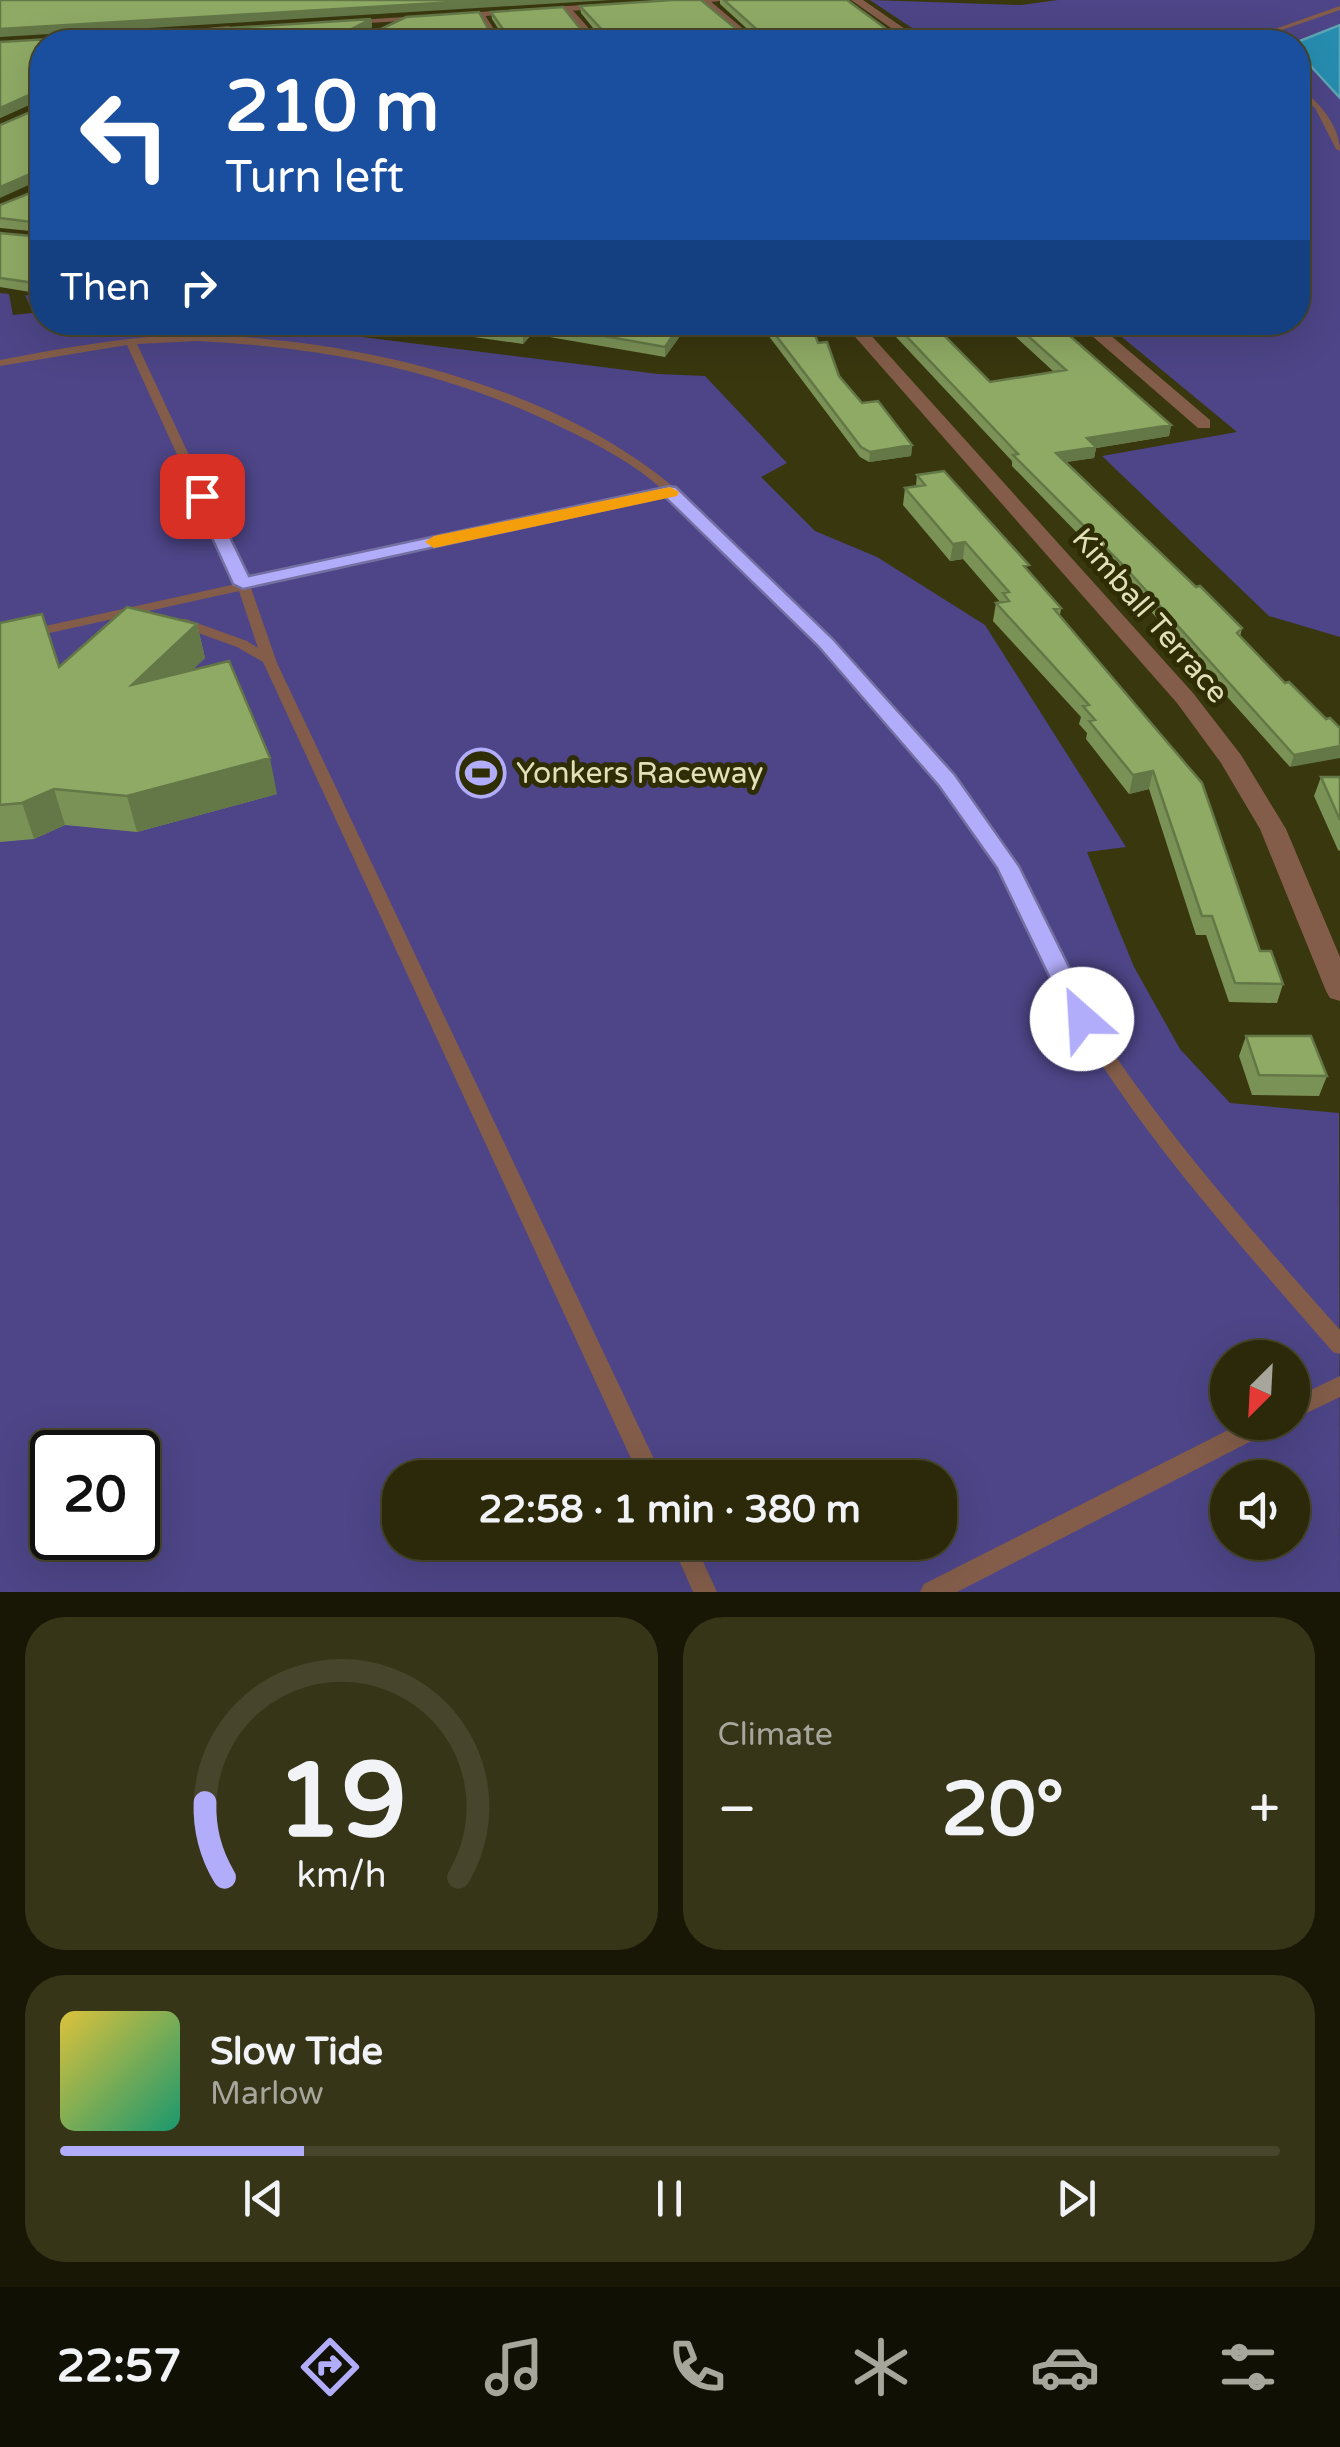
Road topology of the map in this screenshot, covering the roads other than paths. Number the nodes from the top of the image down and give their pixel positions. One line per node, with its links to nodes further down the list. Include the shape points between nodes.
1 (461, 0): 10 (street)
2 (726, 0): 4 (street)
3 (856, 0): 18 (street)
4 (704, 1): 5 (street); 17 (street)
5 (654, 4)
6 (620, 5): 7 (street)
7 (565, 8): 9 (street); 16 (street)
8 (1340, 8): 19 (lane)
9 (481, 13): 10 (street); 15 (lane)
10 (409, 17): 11 (street); 14 (street)
11 (303, 24)
12 (251, 27): 13 (street)
13 (201, 30)
14 (384, 30)
15 (492, 30)
16 (585, 30)
17 (739, 30)
18 (900, 30)
19 (1277, 30)
20 (1310, 100): 22 (lane)
21 (1310, 105): 22 (lane)
22 (1318, 107): 23 (lane)
23 (1340, 148)
24 (862, 335): 34 (street, Kimball Terrace, via 1186,698 1232,760 1273,829)
25 (1099, 335): 28 (street)
26 (131, 342): 27 (lane); 29 (lane, via 246,341 396,365 558,421); 30 (lane)
27 (0, 363)
28 (1204, 424)
29 (669, 491): 30 (lane); 35 (lane, via 825,642 947,780 1008,866 1105,1056 1168,1142)
30 (243, 584): 31 (lane); 33 (lane)
31 (118, 614): 32 (lane); 33 (lane, via 194,624)
32 (0, 640)
33 (268, 660): 39 (lane)
34 (1340, 991)
35 (1340, 1345)
36 (1340, 1386): 37 (lane)
37 (1310, 1401)
38 (1232, 1440): 42 (lane)
39 (644, 1460)
40 (690, 1560): 41 (lane)
41 (705, 1592)
42 (932, 1592)

